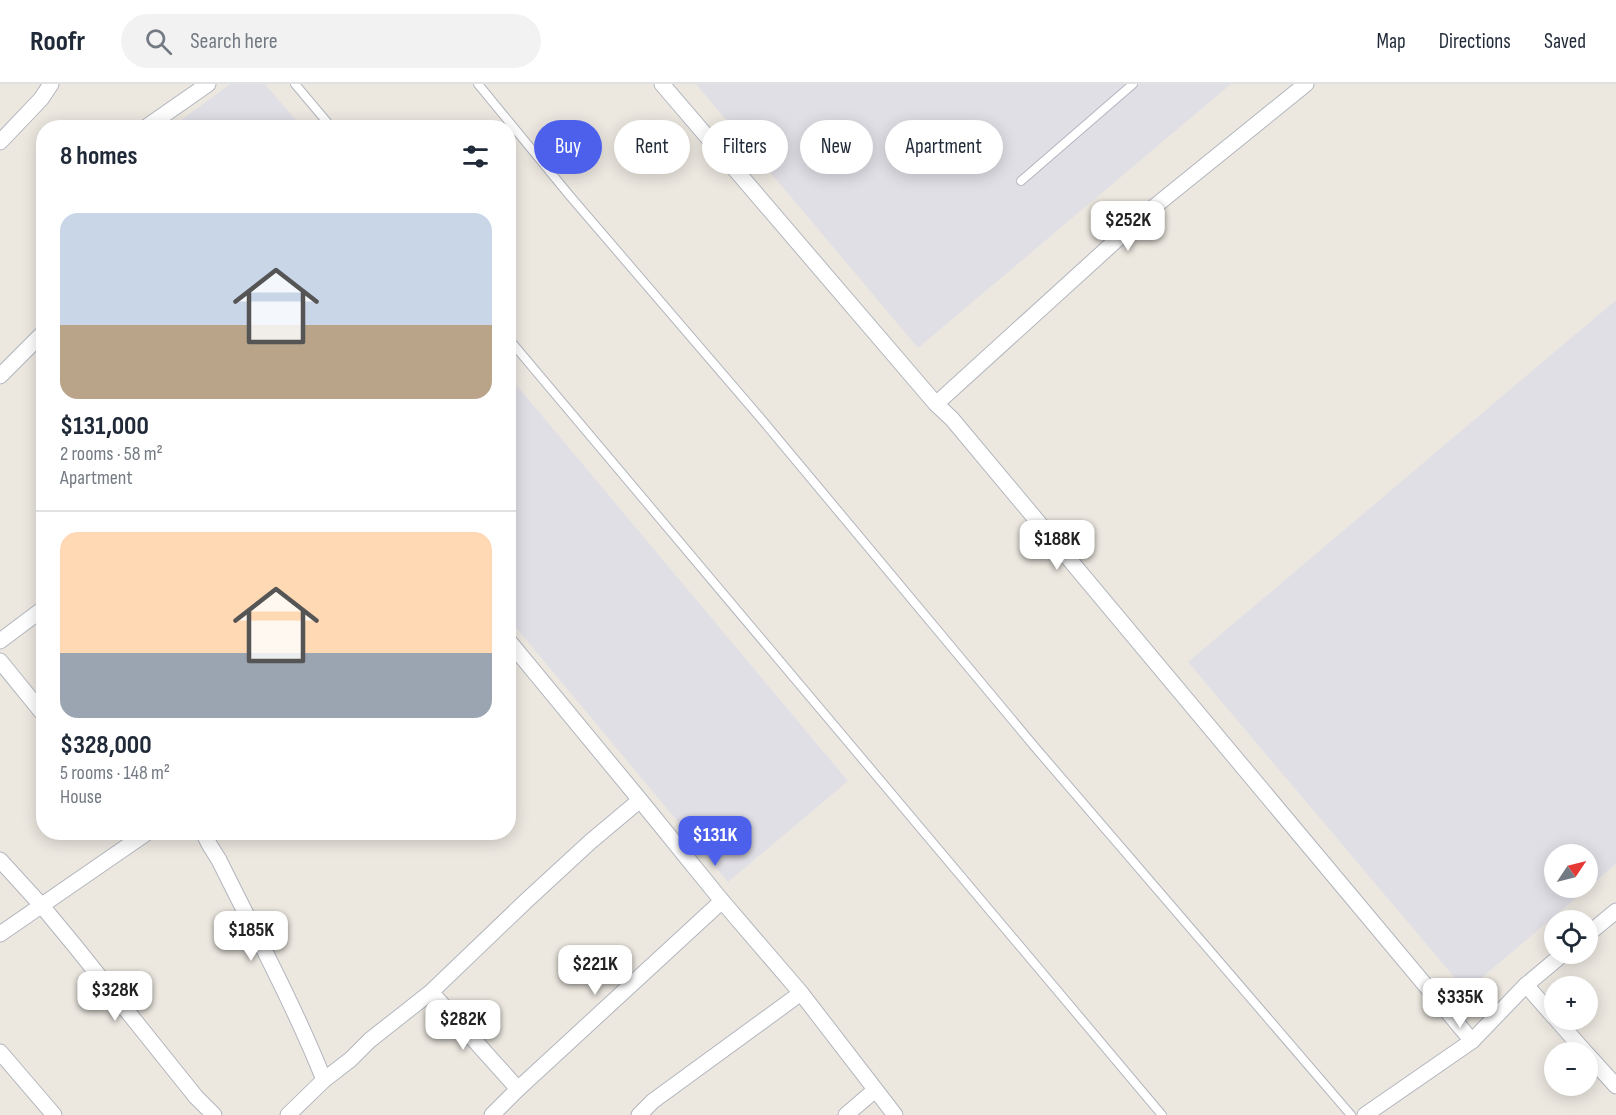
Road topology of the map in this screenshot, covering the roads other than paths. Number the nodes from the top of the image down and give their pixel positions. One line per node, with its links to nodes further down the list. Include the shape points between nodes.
1 (51, 84): 12 (street)
2 (208, 84): 8 (street)
3 (295, 84): 9 (lane)
4 (478, 84): 10 (lane)
5 (662, 84): 17 (street)
6 (1133, 84): 13 (lane)
7 (1306, 84): 17 (street, via 1144,215)
8 (156, 120)
9 (325, 120)
10 (508, 120)
11 (516, 130): 54 (lane, via 1034,746)
12 (0, 142)
13 (1021, 182)
14 (36, 340): 16 (street)
15 (516, 348): 53 (lane)
16 (0, 376)
17 (936, 404): 38 (street)
18 (36, 614): 19 (street)
19 (0, 641)
20 (516, 650): 23 (street)
21 (0, 661): 22 (street)
22 (36, 705)
23 (640, 800): 27 (street); 34 (street, via 526,900)
24 (137, 840): 28 (street)
25 (208, 840): 42 (street, via 287,996)
26 (0, 860): 28 (street)
27 (722, 901): 35 (street); 44 (street)
28 (42, 906): 31 (street); 47 (street)
29 (1616, 911): 30 (street)
30 (1598, 926)
31 (0, 934)
32 (1551, 964): 33 (street)
33 (1526, 985): 36 (street); 38 (street)
34 (431, 992): 42 (street); 44 (street)
35 (801, 993): 45 (street); 50 (street)
36 (1544, 1005)
37 (1566, 1030): 39 (street)
38 (1472, 1041): 55 (street)
39 (1576, 1042)
40 (0, 1052): 46 (street)
41 (1598, 1066): 43 (street)
42 (324, 1080): 48 (street)
43 (1616, 1086)
44 (518, 1089): 49 (street)
45 (874, 1090): 51 (street); 52 (street)
46 (54, 1115)
47 (214, 1115)
48 (288, 1115)
49 (492, 1115)
50 (639, 1115)
51 (846, 1115)
52 (895, 1115)
53 (1162, 1115)
54 (1351, 1115)
55 (1365, 1115)

